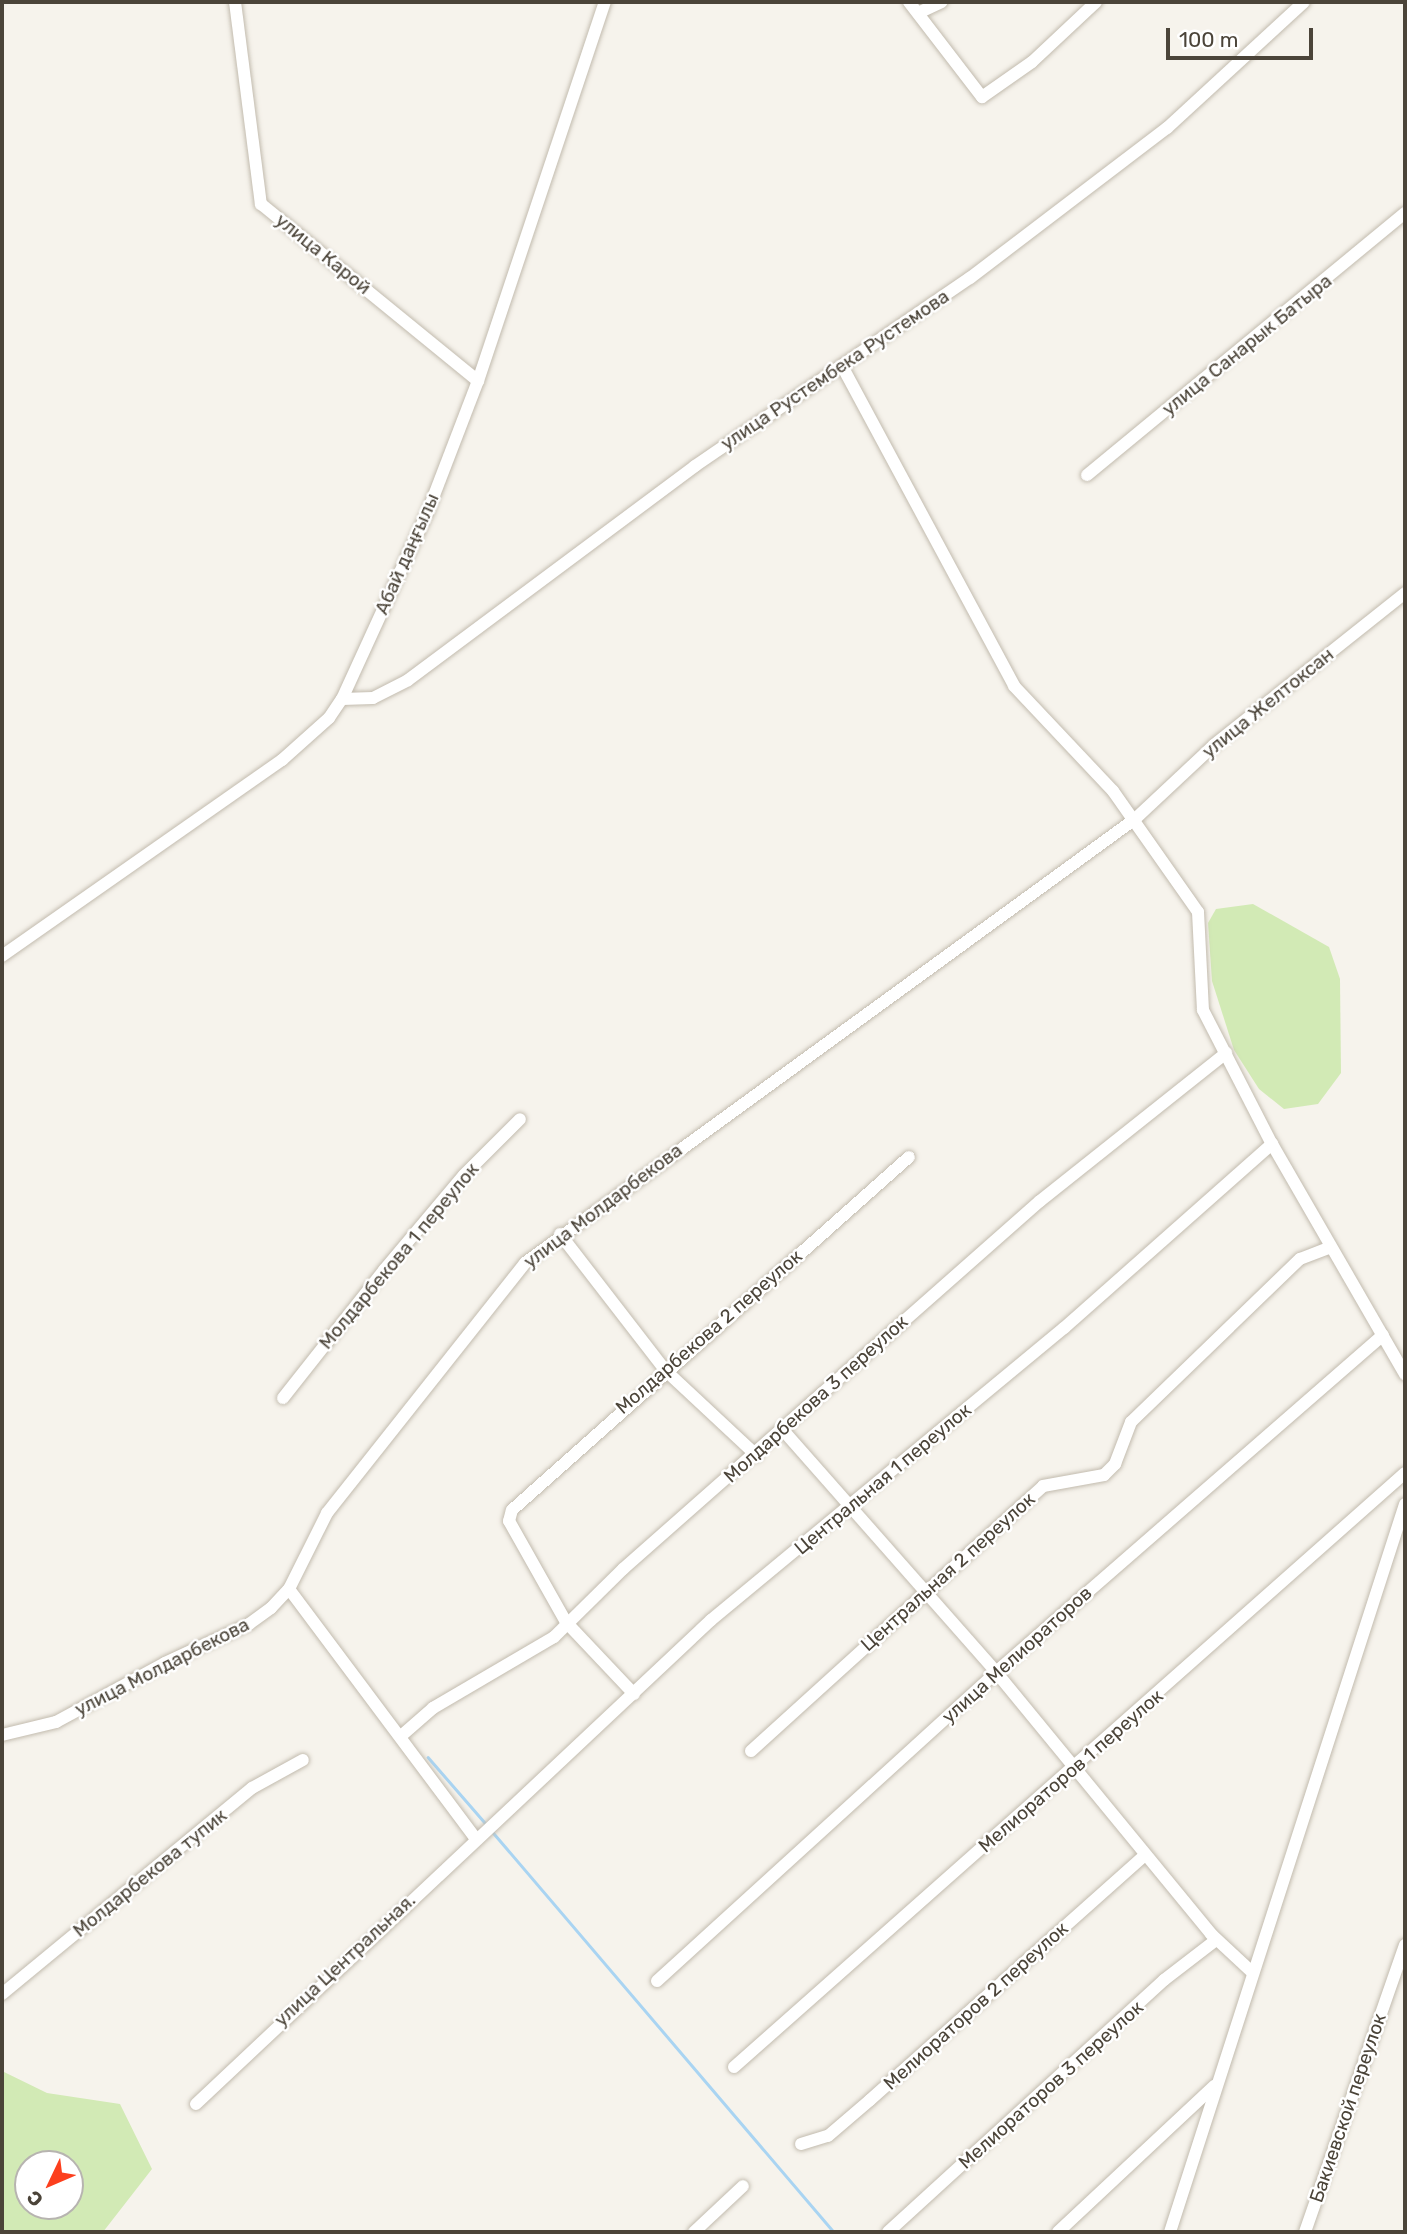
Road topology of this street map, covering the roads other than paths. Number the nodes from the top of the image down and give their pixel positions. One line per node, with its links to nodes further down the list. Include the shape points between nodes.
1 (235, 2): 10 (street, улица Карой, via 261,204)
2 (605, 2): 10 (street, Абай даңғылы)
3 (909, 2): 7 (street)
4 (942, 2): 7 (street)
5 (1096, 2): 7 (street, via 1032,62 982,97)
6 (1304, 2): 9 (street, улица Рустембека Рустемова, via 1167,128 1068,206)
7 (918, 13)
8 (1405, 213): 11 (street, улица Санарык Батыра)
9 (842, 366): 13 (street, улица Рустембека Рустемова, via 695,466 408,680 373,698); 14 (street, via 1014,686 1068,738)
10 (478, 381): 13 (street, Абай даңғылы, via 428,511)
11 (1087, 475)
12 (1405, 593): 14 (street, улица Желтоксан, via 1214,745)
13 (342, 699): 15 (street, Абай даңғылы, via 329,718 282,760)
14 (1135, 819): 16 (street, via 1198,912 1203,1010); 20 (street, улица Молдарбекова)
15 (2, 956)
16 (1226, 1053): 18 (street); 26 (street, Молдарбекова 3 переулок, via 1040,1201)
17 (520, 1119): 25 (street, Молдарбекова 1 переулок, via 464,1175)
18 (1272, 1144): 21 (street); 30 (street, Центральная 1 переулок)
19 (909, 1157): 23 (street, Молдарбекова 2 переулок)
20 (560, 1234): 23 (street); 31 (street, улица Молдарбекова, via 525,1263 327,1513)
21 (1331, 1247): 22 (street); 32 (street, Центральная 2 переулок, via 1300,1259 1130,1422 1115,1464 1104,1475 1044,1486)
22 (1383, 1335): 24 (street); 34 (street, улица Мелиораторов)
23 (665, 1370): 27 (street); 33 (street, Молдарбекова 2 переулок, via 512,1510 509,1521)
24 (1405, 1374)
25 (283, 1398)
26 (782, 1429): 27 (street, Молдарбекова 3 переулок); 30 (street)
27 (755, 1455): 33 (street, Молдарбекова 3 переулок)
28 (1405, 1473): 40 (street, Мелиораторов 1 переулок)
29 (1405, 1504): 46 (street)
30 (851, 1507): 32 (street); 35 (street, Центральная 1 переулок, via 711,1620)
31 (289, 1589): 36 (street, улица Молдарбекова, via 249,1624 56,1722); 37 (street)
32 (926, 1590): 34 (street); 38 (street, Центральная 2 переулок)
33 (566, 1622): 35 (street); 37 (street, Молдарбекова 3 переулок, via 536,1651 433,1708)
34 (996, 1672): 40 (street); 47 (street, улица Мелиораторов)
35 (634, 1695): 41 (street, Центральная 1 переулок)
36 (2, 1735)
37 (401, 1736): 42 (street)
38 (751, 1751)
39 (303, 1760): 48 (street, Молдарбекова тупик, via 252,1788)
40 (1074, 1768): 43 (street); 49 (street, Мелиораторов 1 переулок)
41 (498, 1820): 42 (street, улица Центральная.)
42 (476, 1839): 51 (street, улица Центральная.)
43 (1144, 1856): 44 (street); 52 (street, Мелиораторов 2 переулок, via 828,2136)
44 (1216, 1940): 46 (street); 55 (street, Мелиораторов 3 переулок, via 1164,1980)
45 (1405, 1945): 58 (street, Бакиевской переулок)
46 (1253, 1973): 50 (street)
47 (657, 1981)
48 (2, 1994)
49 (734, 2067)
50 (1215, 2085): 56 (street); 57 (street)
51 (196, 2104)
52 (801, 2144)
53 (743, 2186): 54 (street)
54 (694, 2232)
55 (888, 2232)
56 (1058, 2232)
57 (1170, 2232)
58 (1305, 2232)

